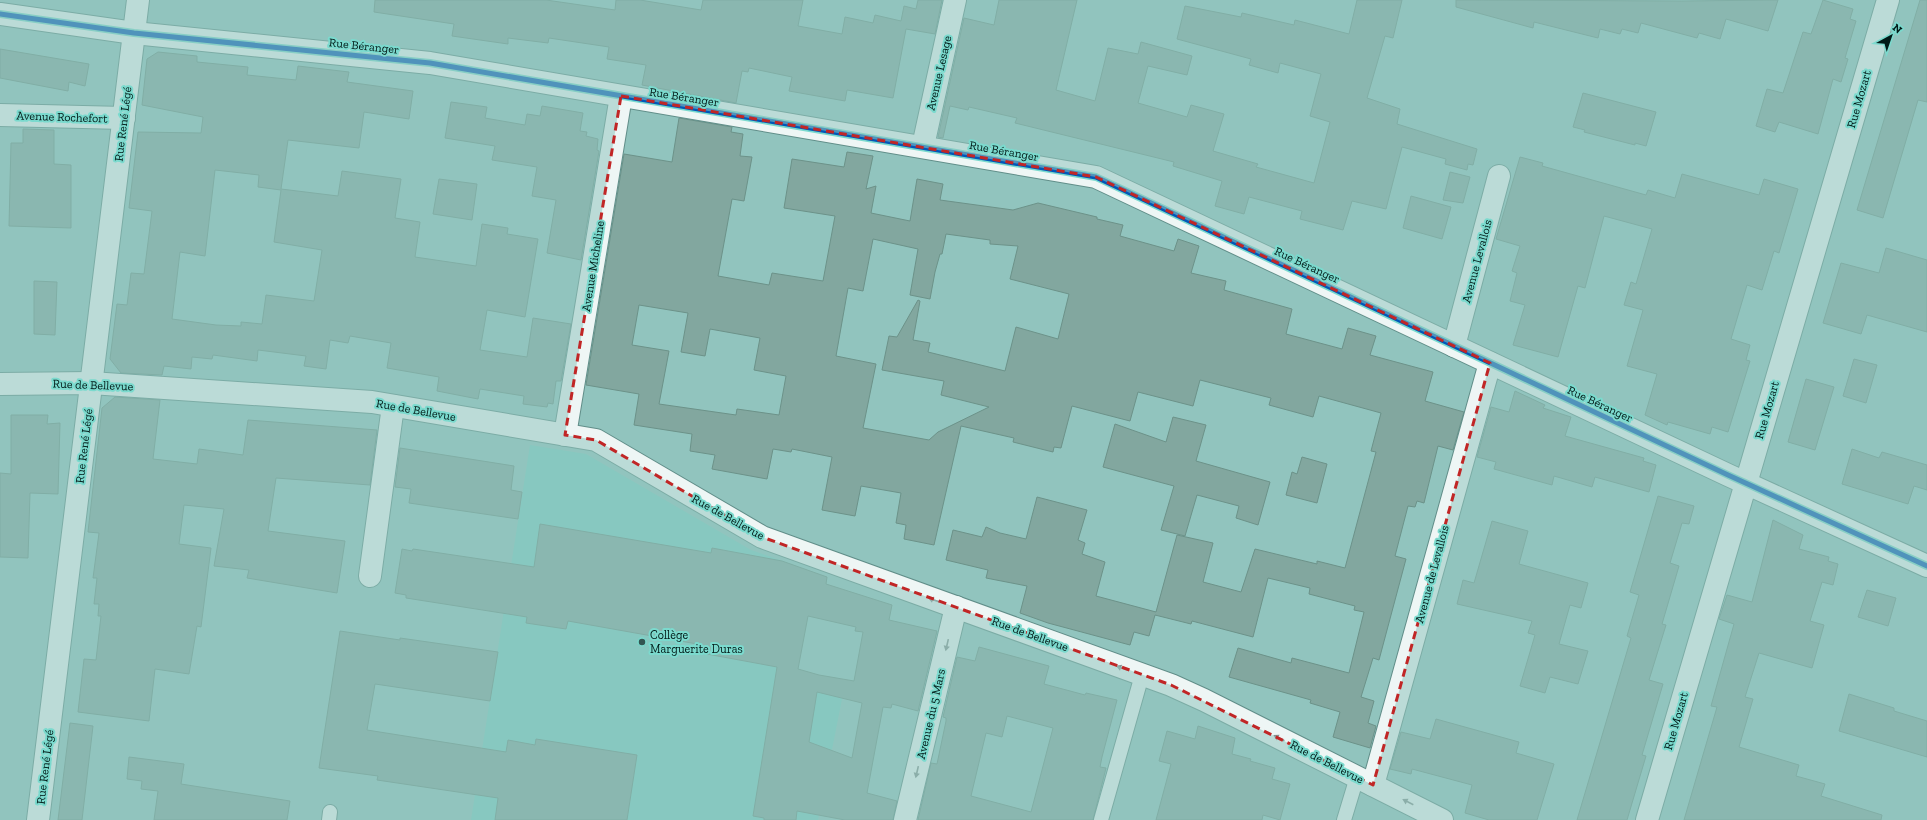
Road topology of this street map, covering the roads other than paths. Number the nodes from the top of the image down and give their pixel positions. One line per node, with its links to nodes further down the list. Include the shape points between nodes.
1 (138, 0): 5 (street, Rue René Légé)
2 (956, 0): 9 (street, Avenue Lesage)
3 (1888, 0): 17 (street, Rue Mozart)
4 (0, 14): 5 (street, Rue Béranger)
5 (134, 33): 6 (street, Rue Béranger, via 430,63); 8 (street, Rue René Légé)
6 (621, 96): 9 (street, Rue Béranger); 16 (street, Avenue Micheline)
7 (0, 115): 8 (street, Avenue Rochefort)
8 (124, 118): 13 (street, Rue René Légé)
9 (923, 146): 11 (street, Rue Béranger, via 1096,177)
10 (1499, 176): 11 (street, Avenue Levallois)
11 (1454, 346): 12 (street, Rue Béranger)
12 (1490, 363): 17 (street, Rue Béranger); 22 (street, Avenue de Levallois)
13 (91, 383): 14 (street, Rue de Bellevue); 15 (street, Rue de Bellevue); 23 (street, Rue René Légé)
14 (0, 384)
15 (393, 406): 16 (street, Rue de Bellevue); 19 (street)
16 (565, 435): 20 (street, Rue de Bellevue, one-way to 16, via 762,537 596,440)
17 (1746, 484): 18 (street, Rue Béranger); 28 (street, Rue Mozart)
18 (1927, 566)
19 (370, 576)
20 (956, 607): 21 (street, Rue de Bellevue, one-way to 20); 24 (street, Avenue du 5 Mars, one-way to 24)
21 (1142, 675): 22 (street, Rue de Bellevue, one-way to 21, via 1204,700); 25 (lane)
22 (1365, 781): 26 (lane); 27 (street, Rue de Bellevue, one-way to 22)
23 (38, 820)
24 (905, 820)
25 (1102, 820)
26 (1344, 820)
27 (1442, 820)
28 (1647, 820)

